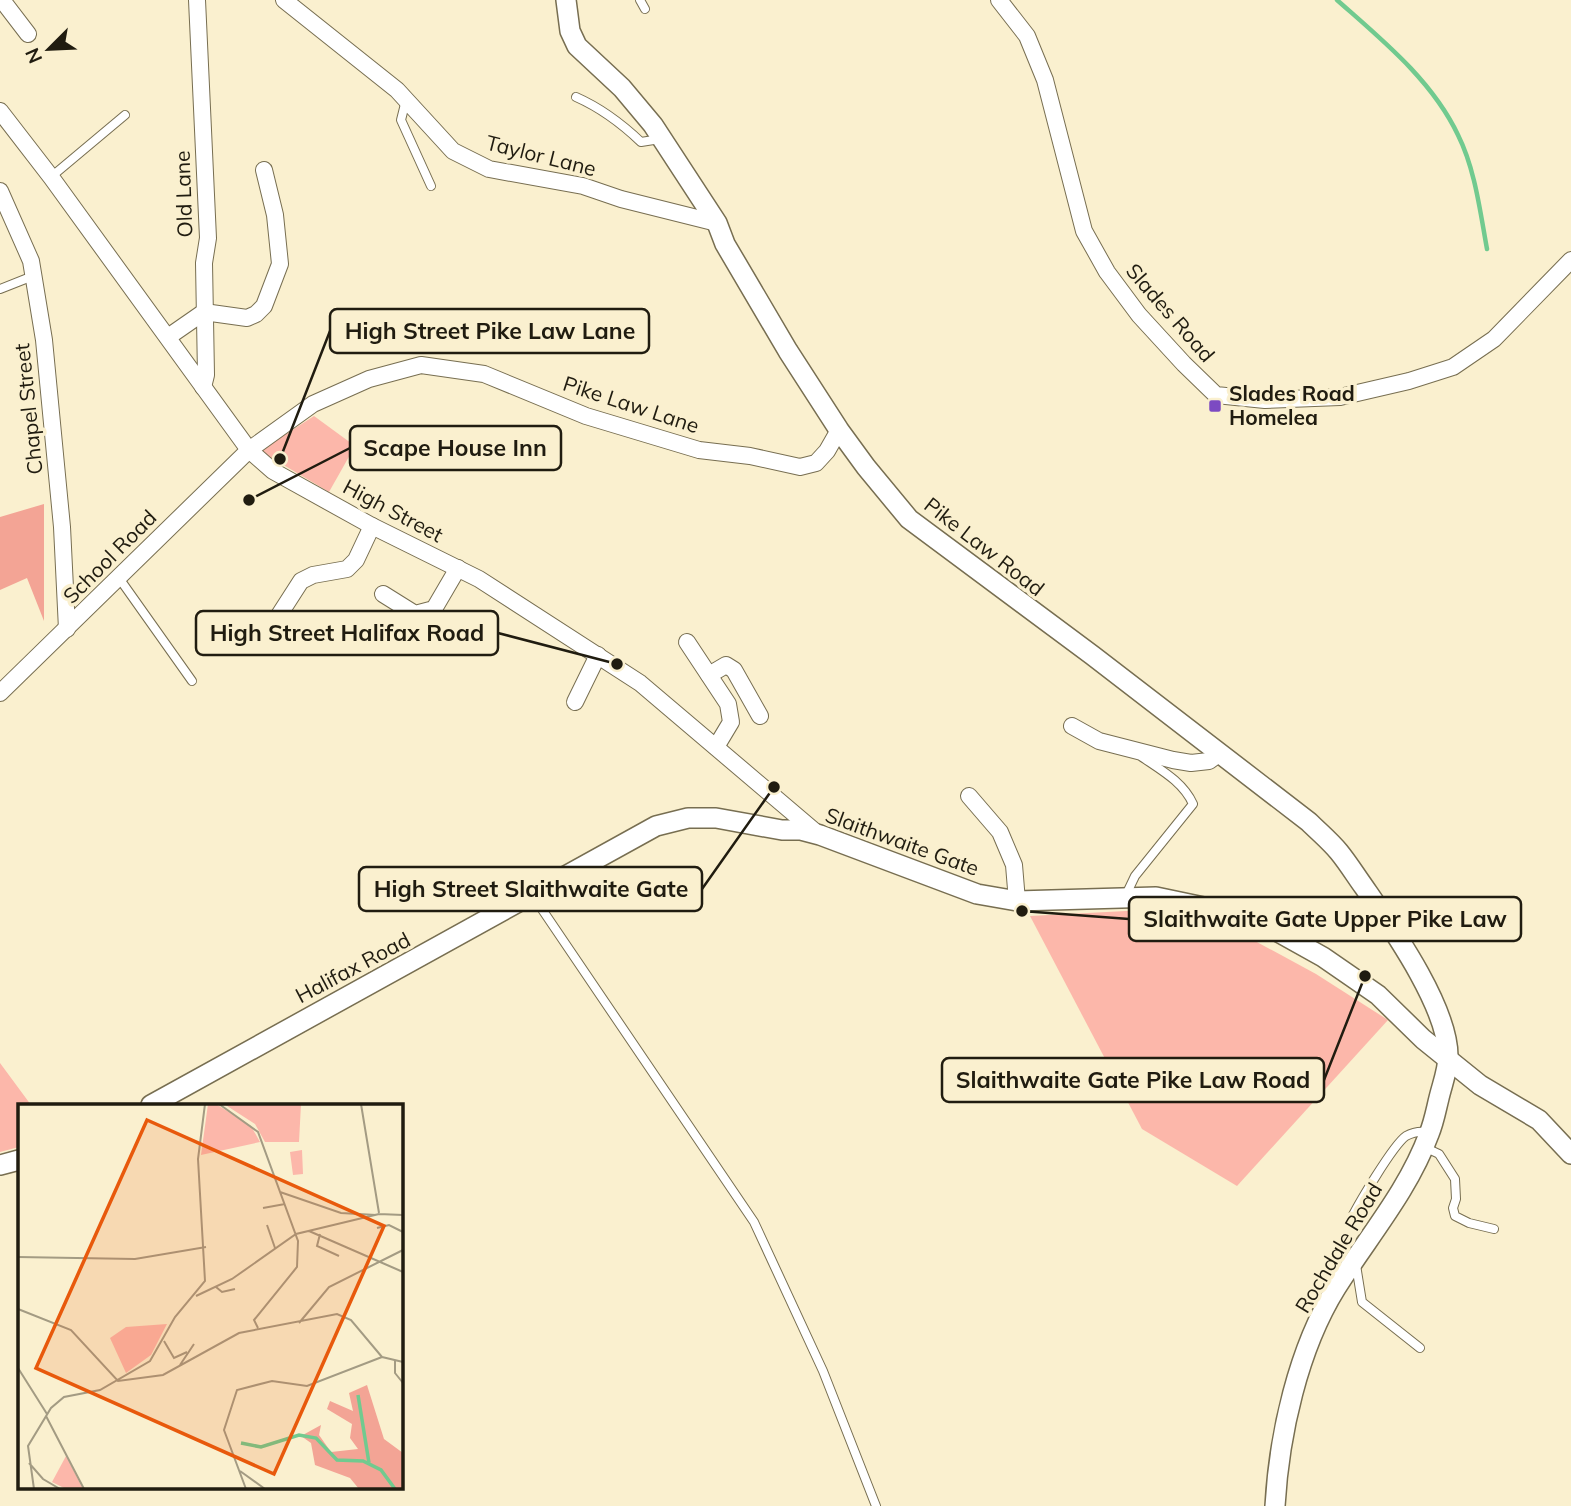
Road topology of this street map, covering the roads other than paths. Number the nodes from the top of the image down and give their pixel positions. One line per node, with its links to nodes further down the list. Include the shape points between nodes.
1 (2, 0): 8 (street)
2 (197, 0): 22 (street, Old Lane, via 208,238)
3 (285, 0): 10 (street, Taylor Lane)
4 (566, 0): 13 (street, Pike Law Road, via 577,46 622,88)
5 (640, 0): 7 (lane)
6 (999, 0): 19 (street, Slades Road, via 1027,36 1045,80 1084,231 1139,315 1216,395 1265,400 1340,397 1453,367 1494,339)
7 (645, 9)
8 (28, 34)
9 (576, 97): 13 (lane, via 611,115 641,142)
10 (406, 100): 16 (lane, via 401,120); 18 (street, Taylor Lane, via 453,151 489,169 583,186)
11 (0, 111): 15 (street, High Street)
12 (125, 115): 15 (lane)
13 (662, 139): 18 (street, Pike Law Road)
14 (264, 170): 22 (street, via 280,264 264,306 247,318)
15 (51, 177): 23 (street, High Street)
16 (432, 186)
17 (0, 191): 20 (street, Chapel Street, via 31,261)
18 (717, 223): 25 (street, Pike Law Road, via 788,351)
19 (1571, 260)
20 (33, 276): 21 (lane); 32 (street, Chapel Street, via 44,340)
21 (0, 289)
22 (204, 312): 23 (street); 24 (street, Old Lane)
23 (168, 337): 24 (street, High Street)
24 (203, 387): 26 (street, High Street)
25 (839, 430): 26 (street, Pike Law Lane, via 816,463 800,467 699,450 586,416 484,374 421,365 369,379 313,404); 43 (street, Pike Law Road, via 909,519)
26 (248, 450): 27 (street, High Street, via 273,471); 29 (street, School Road)
27 (372, 526): 28 (street, High Street); 31 (street, via 356,561 346,569 301,581)
28 (458, 568): 30 (street, via 434,609 415,614); 34 (street, High Street)
29 (119, 578): 32 (street, School Road); 36 (lane)
30 (383, 594)
31 (274, 623)
32 (67, 629): 37 (street, School Road)
33 (688, 642): 35 (street)
34 (598, 655): 38 (street); 41 (street, High Street, via 640,683)
35 (709, 675): 39 (street, via 726,665 734,670); 41 (street, via 728,704 731,722)
36 (192, 681)
37 (0, 693)
38 (575, 702)
39 (760, 716)
40 (1072, 726): 42 (street, via 1099,741)
41 (716, 747): 45 (street, High Street)
42 (1131, 750): 43 (street, via 1191,763 1209,761); 48 (lane, via 1170,776 1193,804 1135,877)
43 (1220, 753): 50 (street, Pike Law Road, via 1340,852 1413,964 1438,1015)
44 (969, 796): 49 (street, Slaithwaite Gate, via 1000,832 1014,865)
45 (820, 835): 46 (street, Slaithwaite Gate, via 716,818 688,818 656,826); 49 (street, Slaithwaite Gate, via 977,894)
46 (575, 871): 47 (street, Halifax Road)
47 (531, 894): 51 (street, Halifax Road); 60 (lane, via 754,1222 823,1371)
48 (1125, 897): 49 (street, Slaithwaite Gate); 50 (street, Slaithwaite Gate, via 1168,899 1264,924 1378,995)
49 (1017, 901)
50 (1448, 1060): 52 (street, Rochdale Road); 53 (street, Slaithwaite Gate, via 1539,1120)
51 (153, 1104)
52 (1427, 1140): 56 (lane, via 1418,1131 1405,1137); 57 (lane, via 1455,1179 1455,1216); 58 (street, Rochdale Road, via 1407,1181)
53 (1571, 1154)
54 (18, 1160): 55 (street)
55 (0, 1165)
56 (1349, 1223)
57 (1494, 1229)
58 (1355, 1262): 59 (lane, via 1362,1302); 61 (street, Rochdale Road, via 1317,1324 1300,1372 1279,1463)
59 (1420, 1348)
60 (876, 1506)
61 (1275, 1506)

